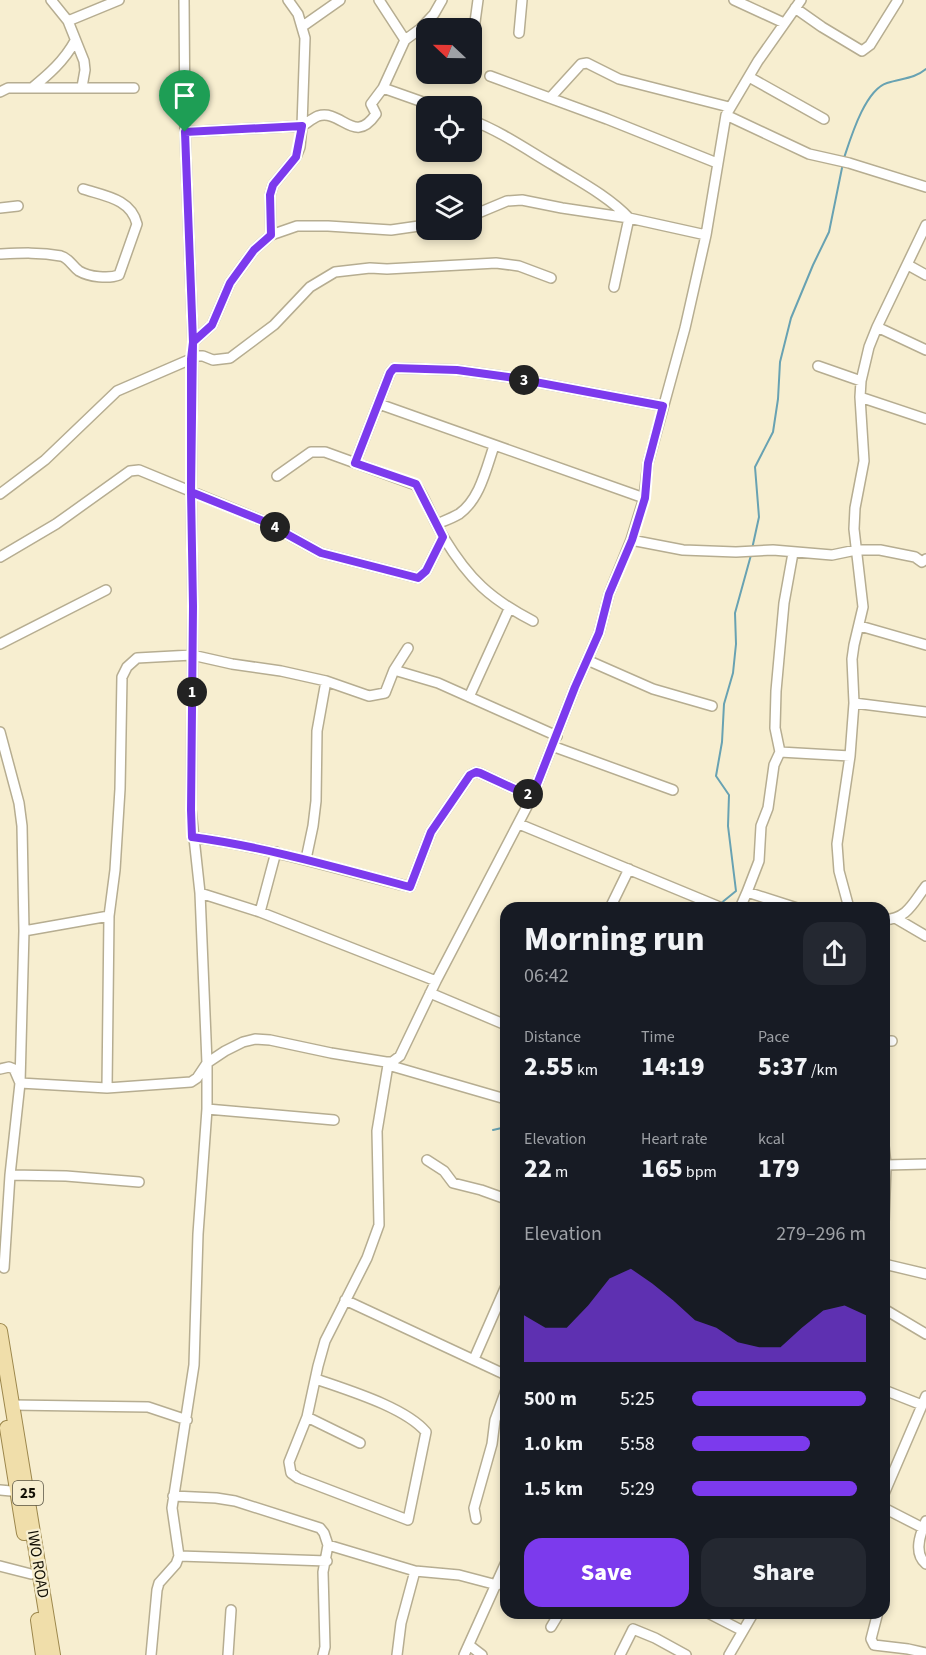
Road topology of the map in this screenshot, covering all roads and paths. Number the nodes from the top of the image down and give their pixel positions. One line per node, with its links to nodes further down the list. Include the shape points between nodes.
1 (51, 0): 14 (street)
2 (119, 0): 14 (street)
3 (184, 0): 33 (street)
4 (288, 0): 16 (street)
5 (340, 0): 16 (street)
6 (379, 0): 19 (street)
7 (442, 0): 19 (street, via 434,14)
8 (478, 0): 13 (street)
9 (522, 0): 17 (street)
10 (734, 0): 15 (street)
11 (898, 0): 12 (street, via 870,45 862,51 822,27)
12 (798, 4): 15 (street)
13 (476, 18)
14 (68, 21): 18 (street)
15 (784, 23): 21 (street)
16 (303, 26): 32 (street)
17 (519, 33)
18 (75, 40): 22 (street, via 84,61); 23 (street, via 55,69)
19 (405, 40): 25 (street)
20 (490, 76): 27 (street)
21 (748, 77): 29 (street); 30 (street)
22 (81, 87): 23 (street); 24 (street)
23 (32, 88): 26 (street)
24 (134, 88)
25 (383, 88): 28 (street); 32 (street, via 371,104 376,114 363,127 355,128 326,116 318,116)
26 (0, 92)
27 (550, 98): 29 (street, via 581,64 587,63 619,79); 34 (street)
28 (416, 100)
29 (728, 111): 34 (street); 35 (street, via 809,154)
30 (824, 119)
31 (482, 125): 40 (street, via 592,189)
32 (302, 126): 33 (street); 43 (street, via 296,157 273,185 270,195)
33 (185, 132): 51 (street)
34 (717, 163): 44 (street)
35 (926, 187)
36 (83, 189): 45 (street, via 119,200 135,217 137,224 119,274 110,278 85,273 65,257 31,252)
37 (18, 206): 38 (street)
38 (0, 208)
39 (482, 211): 40 (street, via 507,201 522,200)
40 (629, 218): 44 (street); 49 (street)
41 (926, 225): 46 (street)
42 (416, 226): 43 (street, via 391,230 297,226)
43 (271, 235): 51 (street, via 254,250 230,283 212,325)
44 (705, 235): 58 (street)
45 (0, 254)
46 (908, 265): 47 (street); 50 (street)
47 (926, 275)
48 (551, 278): 53 (street, via 519,266 496,263 335,272 310,287 274,325 230,358)
49 (615, 287)
50 (877, 327): 52 (street); 55 (street)
51 (193, 342): 53 (street)
52 (926, 350)
53 (191, 357): 63 (street); 64 (street, via 117,391 45,460)
54 (818, 366): 55 (street)
55 (861, 381): 56 (street)
56 (860, 397): 59 (street); 69 (street, via 864,462 855,508)
57 (379, 404): 58 (street, via 390,373 400,367 508,377); 60 (street); 61 (street)
58 (663, 406): 65 (street, via 648,463)
59 (926, 419)
60 (494, 446): 65 (street); 66 (street, via 473,499 459,514)
61 (355, 463): 62 (street, via 316,451); 66 (street, via 416,484)
62 (277, 476)
63 (191, 492): 67 (street, via 263,521 321,553 418,578 426,571); 71 (street, via 139,470 130,471 56,524); 80 (street)
64 (0, 494)
65 (645, 498): 68 (street)
66 (436, 524): 67 (street)
67 (443, 537): 74 (street, via 473,580)
68 (632, 540): 70 (street, via 667,549); 81 (street)
69 (856, 550): 70 (street, via 832,555); 72 (street, via 880,550 922,562); 76 (street, via 863,597)
70 (793, 553): 91 (street, via 776,691 775,728)
71 (0, 557)
72 (926, 559)
73 (106, 590): 77 (street)
74 (509, 609): 75 (street); 84 (street)
75 (533, 621)
76 (860, 626): 78 (street); 85 (street, via 852,659)
77 (0, 644)
78 (926, 645)
79 (408, 648): 82 (street)
80 (192, 655): 83 (street); 96 (street); 109 (street, via 137,658 122,677 119,801)
81 (587, 660): 86 (street, via 653,689); 89 (street)
82 (394, 669): 83 (street, via 385,693 377,695 369,696); 84 (street, via 438,682)
83 (326, 681): 98 (street, via 317,731 316,801)
84 (469, 697): 89 (street)
85 (854, 703): 87 (street); 92 (street)
86 (712, 706)
87 (926, 712)
88 (0, 732): 112 (street, via 22,826)
89 (557, 736): 90 (street)
90 (552, 746): 93 (street); 94 (street)
91 (780, 752): 92 (street); 101 (street, via 761,826 759,861)
92 (850, 756): 107 (street, via 837,844)
93 (673, 790)
94 (532, 797): 95 (street); 98 (street, via 480,773 470,775 431,832 410,887)
95 (519, 824): 99 (street); 114 (street)
96 (192, 837): 97 (street); 102 (street)
97 (276, 852): 98 (street); 108 (street)
98 (306, 859)
99 (629, 869): 103 (street); 104 (street)
100 (926, 886): 110 (street, via 911,908)
101 (747, 892): 105 (street); 106 (street)
102 (200, 893): 108 (street); 117 (street)
103 (613, 902)
104 (708, 902)
105 (743, 902)
106 (779, 902)
107 (847, 902)
108 (260, 912): 114 (street)
109 (109, 916): 112 (street); 121 (street)
110 (897, 919): 111 (street); 113 (street)
111 (890, 920)
112 (24, 931): 120 (street)
113 (926, 936)
114 (436, 981): 115 (street)
115 (430, 993): 116 (street); 118 (street, via 400,1056)
116 (500, 1022)
117 (207, 1063): 118 (street, via 255,1039); 121 (street, via 191,1082); 123 (street)
118 (390, 1063): 122 (street); 134 (street, via 377,1131 379,1225)
119 (0, 1069): 120 (street, via 14,1069)
120 (20, 1083): 121 (street); 128 (street)
121 (107, 1088)
122 (500, 1097)
123 (207, 1109): 124 (street); 148 (street, via 194,1365)
124 (334, 1120)
125 (427, 1160): 130 (street, via 444,1170 453,1183)
126 (926, 1164): 127 (street)
127 (890, 1166)
128 (10, 1176): 129 (street); 132 (street)
129 (139, 1182)
130 (500, 1197)
131 (890, 1265): 133 (street)
132 (4, 1268)
133 (926, 1274)
134 (345, 1300): 139 (street); 141 (street, via 325,1341)
135 (500, 1300): 139 (street)
136 (890, 1313): 138 (street)
137 (0, 1332): 145 (main road, IWO ROAD / 25)
138 (926, 1334)
139 (474, 1359): 140 (street)
140 (500, 1372)
141 (316, 1379): 147 (street); 147 (street, via 372,1400 416,1422 426,1432 408,1520 291,1473 289,1462)
142 (0, 1387): 152 (main road, IWO ROAD)
143 (890, 1392): 144 (street)
144 (924, 1400): 150 (street)
145 (12, 1405): 148 (street, via 148,1407); 152 (main road, IWO ROAD / 25)
146 (500, 1406): 155 (street, via 474,1508)
147 (307, 1417): 149 (street)
148 (186, 1420): 153 (street)
149 (360, 1443)
150 (890, 1480)
151 (0, 1490): 152 (street)
152 (23, 1492): 163 (main road, IWO ROAD); 176 (main road, IWO ROAD / 25)
153 (173, 1496): 157 (street, via 245,1504 320,1528); 158 (street)
154 (890, 1510): 156 (street)
155 (476, 1519)
156 (924, 1524): 160 (street, via 918,1550)
157 (328, 1545): 159 (street); 162 (street)
158 (179, 1556): 159 (street); 177 (street, via 156,1590)
159 (327, 1561): 179 (street, via 323,1572)
160 (926, 1564)
161 (0, 1566): 163 (street)
162 (415, 1571): 165 (street, via 459,1575); 180 (street)
163 (31, 1574): 175 (main road, IWO ROAD)
164 (500, 1577): 165 (street)
165 (497, 1585): 173 (street)
166 (231, 1610): 178 (street)
167 (556, 1619): 171 (street)
168 (719, 1619): 172 (street)
169 (750, 1619): 172 (street)
170 (876, 1619): 174 (street, via 871,1639 874,1645)
171 (551, 1627)
172 (742, 1631): 185 (street)
173 (469, 1645): 181 (street); 182 (street)
174 (926, 1653)
175 (43, 1655)
176 (53, 1655)
177 (151, 1655)
178 (228, 1655)
179 (323, 1655)
180 (397, 1655)
181 (464, 1655)
182 (482, 1655)
183 (620, 1655): 184 (street, via 633,1629)
184 (686, 1655)
185 (729, 1655)

